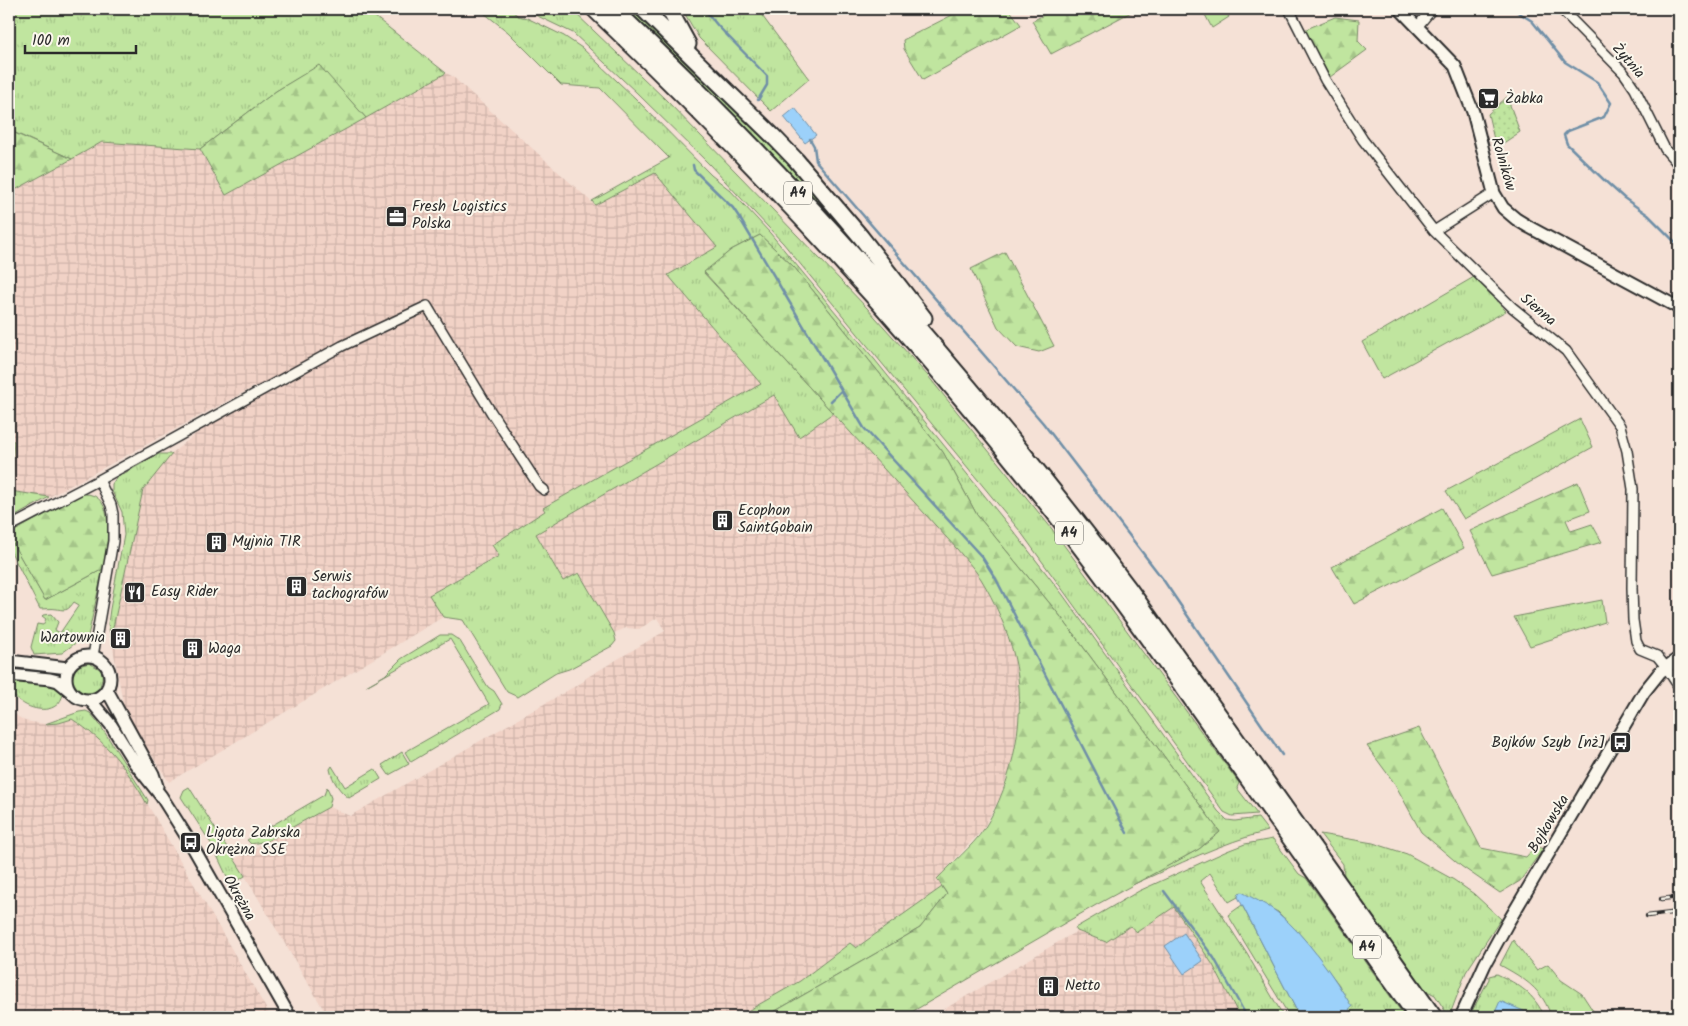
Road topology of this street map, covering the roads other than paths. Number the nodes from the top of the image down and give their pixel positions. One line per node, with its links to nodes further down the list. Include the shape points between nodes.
1 (583, 9): 12 (highway)
2 (594, 9): 12 (highway, A4)
3 (614, 9): 17 (highway, A4, via 797,192)
4 (643, 9): 11 (highway)
5 (669, 9): 11 (highway)
6 (1289, 9): 15 (street, Sienna, via 1325,80 1363,140)
7 (1400, 9): 10 (street, Rolników)
8 (1432, 9): 10 (street)
9 (1561, 9): 13 (street, Żytnia, via 1624,72 1665,148)
10 (1417, 27): 14 (street, Rolników, via 1454,66 1473,112)
11 (701, 64): 17 (highway, via 828,197 946,346)
12 (664, 76): 33 (highway, A4, via 874,297 1034,487 1104,577)
13 (1679, 165)
14 (1494, 194): 15 (street); 16 (street, Rolników, via 1516,219)
15 (1437, 234): 24 (street, Sienna, via 1512,307 1566,351 1620,426 1633,489 1633,620 1636,641 1640,649 1657,656)
16 (1679, 308)
17 (971, 388): 34 (highway, A4, via 1130,590)
18 (99, 480): 19 (street, via 342,346 427,306 491,412); 20 (street); 21 (street, via 114,514 113,541)
19 (544, 490)
20 (9, 527)
21 (93, 656): 25 (street, via 78,658); 29 (street, via 105,663 108,669)
22 (1679, 658): 24 (street, Bojkowska)
23 (9, 661): 25 (street)
24 (1666, 666): 27 (street); 35 (street, Bojkowska, via 1644,692 1485,964)
25 (68, 668): 28 (street, via 66,676)
26 (9, 674): 28 (street, via 58,681)
27 (1679, 687)
28 (70, 690): 30 (street)
29 (106, 690): 30 (street, via 102,696); 31 (street, Okrężna, via 154,774)
30 (90, 700): 31 (street, Okrężna)
31 (161, 796): 32 (street, Okrężna)
32 (290, 1017)
33 (1417, 1017)
34 (1434, 1017)
35 (1460, 1017)

